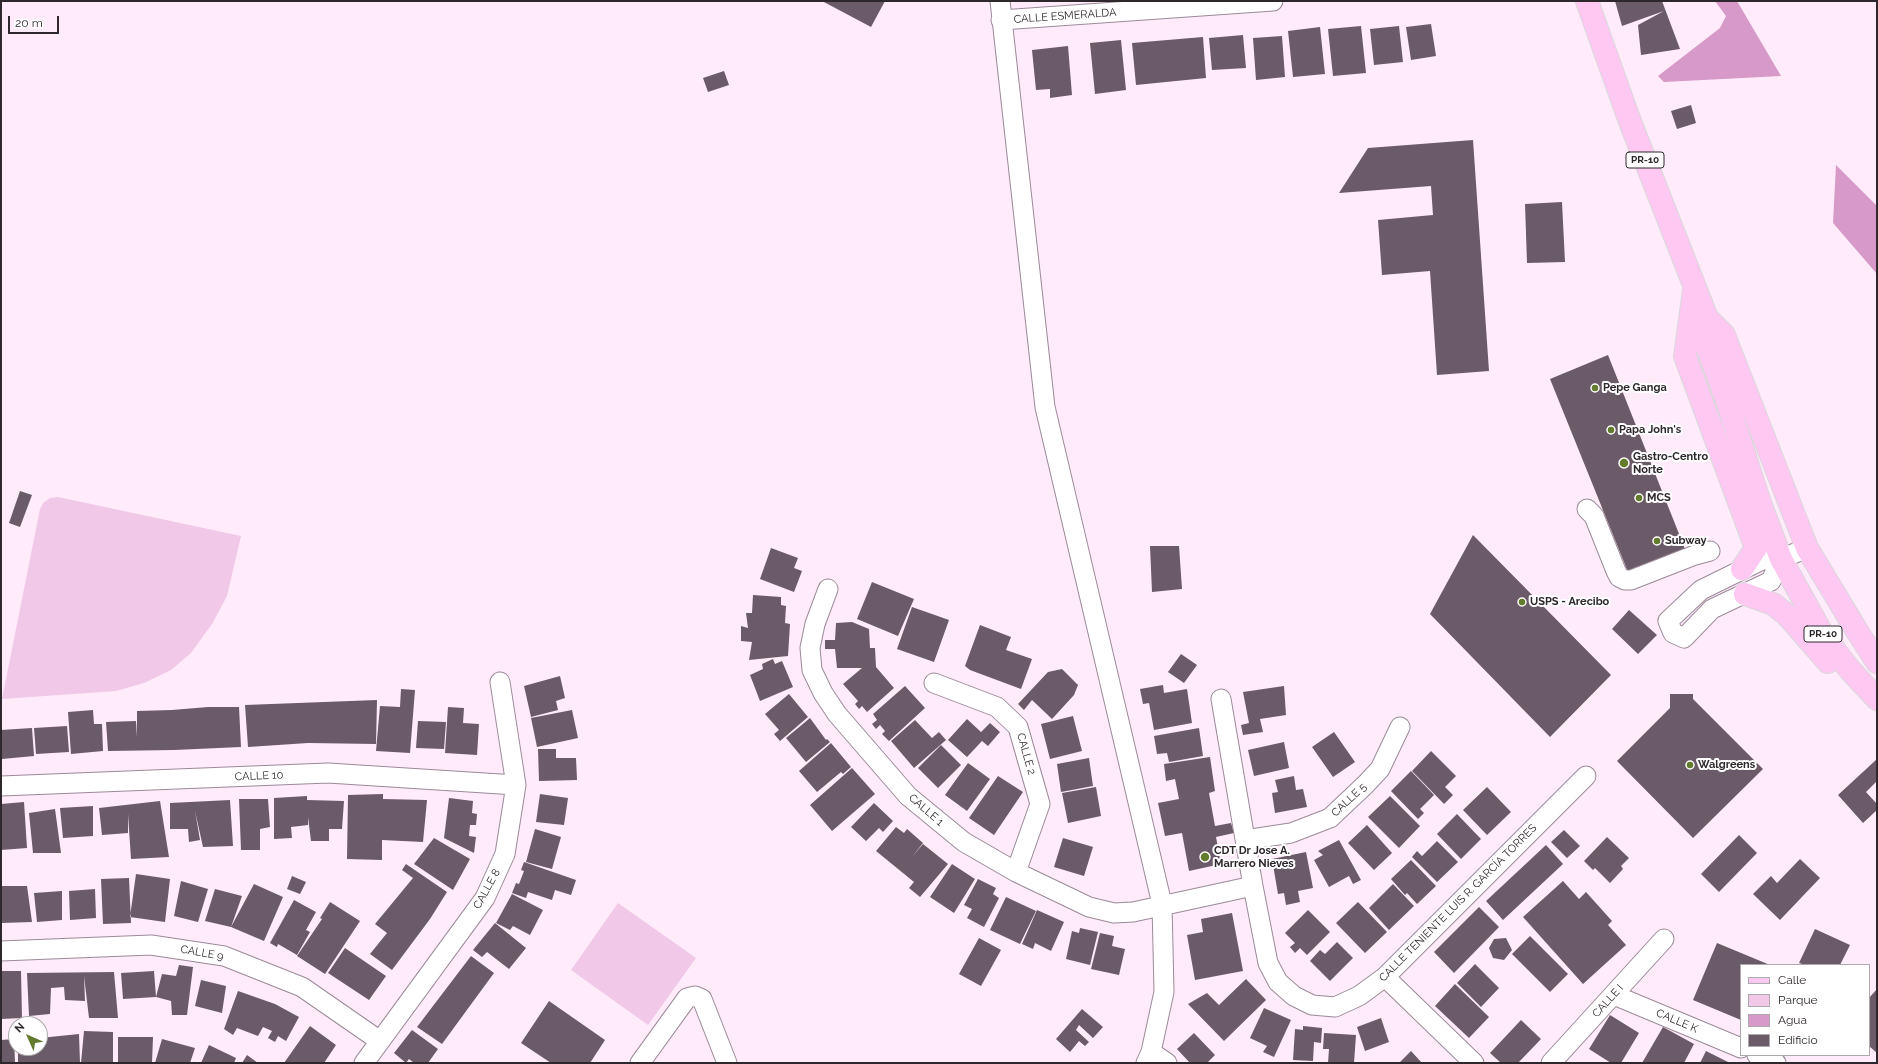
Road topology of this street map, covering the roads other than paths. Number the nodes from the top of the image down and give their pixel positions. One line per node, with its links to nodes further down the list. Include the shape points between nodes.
1 (1000, 1): 4 (street)
2 (1273, 1): 4 (street, CALLE ESMERALDA)
3 (1587, 1): 5 (main road, PR-10)
4 (1001, 20): 27 (street, via 1045,407)
5 (1694, 287): 6 (main road, PR-10); 11 (main road, via 1685,356 1756,548)
6 (1707, 318): 8 (main road, PR-10, via 1724,335); 10 (main road, PR-10, via 1705,342)
7 (1587, 509): 9 (street, via 1594,516 1616,572 1625,580 1631,580 1695,554)
8 (1807, 548): 10 (street); 14 (main road, PR-10)
9 (1710, 551)
10 (1782, 559): 11 (street, via 1762,560); 13 (street, via 1771,581); 15 (main road, PR-10, via 1824,635)
11 (1742, 569): 13 (street, via 1701,590 1668,621 1673,633 1684,638 1712,610)
12 (828, 589): 25 (street, CALLE 1, via 815,624 810,648 812,670 823,693 908,796 964,842)
13 (1745, 594): 15 (main road, via 1772,604 1782,611 1831,666)
14 (1877, 662)
15 (1854, 675): 19 (main road, PR-10)
16 (500, 682): 22 (street, CALLE 8)
17 (934, 683): 25 (street, CALLE 2, via 997,707 1018,727 1040,804)
18 (1221, 699): 24 (street, CALLE TENIENTE LUIS R. GARCÍA TORRES)
19 (1877, 699)
20 (1400, 727): 24 (street, CALLE 5, via 1380,769 1330,818 1291,833)
21 (1586, 776): 30 (street, CALLE TENIENTE LUIS R. GARCÍA TORRES)
22 (516, 785): 23 (street, CALLE 10, via 328,773); 32 (street, CALLE 8, via 505,854 485,898)
23 (1, 786)
24 (1245, 840): 26 (street, CALLE TENIENTE LUIS R. GARCÍA TORRES)
25 (1016, 872): 27 (street, CALLE 1, via 1089,907 1114,913 1133,912)
26 (1253, 886): 27 (street, CALLE 1); 30 (street, CALLE TENIENTE LUIS R. GARCÍA TORRES, via 1268,963 1278,982 1294,996 1312,1005 1335,1007 1359,996)
27 (1162, 904): 35 (street, via 1164,992)
28 (1664, 939): 31 (street, CALLE I)
29 (1, 951): 32 (street, CALLE 9, via 151,945 224,956 302,987)
30 (1385, 977): 40 (street)
31 (1614, 995): 33 (street, CALLE K); 41 (street, CALLE I)
32 (380, 1041): 37 (street, CALLE 8)
33 (1740, 1048)
34 (1759, 1056): 42 (street)
35 (1148, 1057): 39 (street)
36 (722, 1061): 38 (street, via 702,999 695,996 687,998)
37 (364, 1063)
38 (640, 1063)
39 (1167, 1063)
40 (1474, 1063)
41 (1552, 1063)
42 (1776, 1063)

